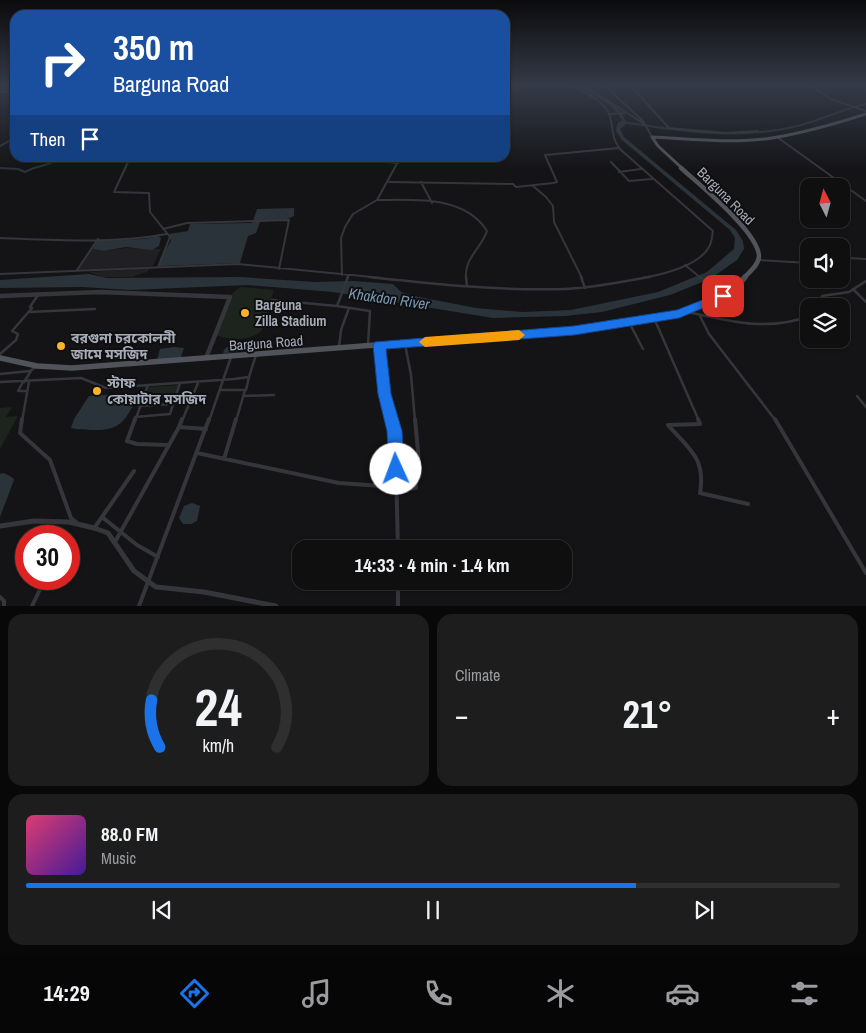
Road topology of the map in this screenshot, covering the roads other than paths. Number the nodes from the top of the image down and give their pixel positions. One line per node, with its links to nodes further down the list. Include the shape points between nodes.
1 (623, 113): 6 (street)
2 (625, 113): 7 (street)
3 (634, 113): 7 (street)
4 (656, 113): 8 (street, via 669,128 686,131 726,133)
5 (863, 113): 10 (main road, via 835,124)
6 (609, 114): 11 (street, via 610,130)
7 (646, 125): 9 (street)
8 (758, 130)
9 (652, 137): 10 (main road, via 719,141); 31 (main road, Barguna Road, via 739,222)
10 (777, 137): 23 (street)
11 (619, 148): 16 (street); 21 (street, via 546,155 557,182)
12 (128, 162): 25 (street, via 114,192 148,193 150,212)
13 (386, 162): 15 (street)
14 (611, 162): 17 (street)
15 (398, 163): 19 (street)
16 (641, 169): 17 (street); 18 (street)
17 (619, 172): 18 (street, via 632,182)
18 (652, 179): 33 (street, via 713,231 707,250 698,259)
19 (389, 182): 20 (street); 22 (street)
20 (421, 182): 21 (street); 24 (street)
21 (532, 185): 42 (street, via 554,208 554,222 578,267)
22 (377, 200): 24 (street); 38 (street, via 353,214 345,227 341,238)
23 (866, 201)
24 (432, 203): 41 (street, via 458,207 477,217 485,228 482,243 470,254 465,266)
25 (163, 229): 26 (street); 35 (street, via 187,223 288,220)
26 (167, 234): 28 (street); 34 (street, via 170,241)
27 (0, 238): 28 (street)
28 (98, 238): 36 (street)
29 (850, 258): 30 (street)
30 (866, 259)
31 (759, 260): 32 (street); 46 (main road, Barguna Road, via 738,286)
32 (800, 262)
33 (684, 265): 42 (street, via 653,277); 46 (street)
34 (158, 267): 35 (street, via 238,264); 36 (street)
35 (279, 269): 38 (street)
36 (76, 270): 37 (street)
37 (0, 274)
38 (342, 275): 39 (street)
39 (348, 276): 41 (street); 50 (street)
40 (866, 281): 43 (street)
41 (467, 286): 42 (street, via 544,290)
42 (585, 288)
43 (853, 289): 47 (street); 49 (street)
44 (39, 294): 45 (street); 53 (street); 67 (street, via 100,292 230,297)
45 (0, 296)
46 (723, 296): 54 (main road, Barguna Road)
47 (822, 298)
48 (272, 300): 50 (street)
49 (866, 302)
50 (337, 306): 51 (street)
51 (349, 308): 61 (street, via 370,310); 62 (street)
52 (95, 309): 53 (street)
53 (28, 312): 65 (street, via 12,331 18,334 16,340)
54 (687, 312): 55 (street); 56 (main road, Barguna Road)
55 (699, 314): 57 (street, via 757,325); 106 (street, via 739,376 771,413)
56 (654, 318): 58 (main road, Barguna Road); 97 (street, via 700,424 668,425 699,458 700,493)
57 (800, 320)
58 (629, 322): 59 (main road, Barguna Road, via 574,330); 63 (street)
59 (405, 343): 60 (main road, Barguna Road); 96 (street, via 419,462 414,462 416,488)
60 (380, 345): 61 (main road, Barguna Road); 96 (street, via 385,394 395,431)
61 (368, 346): 62 (main road, Barguna Road)
62 (339, 348): 64 (main road, Barguna Road)
63 (643, 349)
64 (256, 355): 66 (main road, Barguna Road); 71 (street)
65 (0, 356): 68 (main road, Barguna Road)
66 (231, 357): 67 (main road, Barguna Road); 72 (street)
67 (206, 359): 68 (main road, Barguna Road, via 72,368)
68 (37, 366): 69 (street)
69 (31, 371): 70 (street); 74 (street)
70 (1, 374): 73 (street)
71 (249, 377): 72 (street); 80 (street)
72 (224, 380): 75 (street); 79 (street)
73 (0, 381): 74 (street)
74 (26, 382): 77 (street, via 82,378 106,388); 78 (street); 78 (street, via 18,391)
75 (198, 382): 76 (street); 90 (street)
76 (180, 383): 77 (street); 82 (street)
77 (148, 385): 85 (street)
78 (27, 390): 99 (street, via 20,433 50,460 71,518)
79 (220, 390): 80 (street); 91 (street)
80 (245, 390): 83 (street)
81 (274, 395): 83 (street)
82 (176, 396): 85 (street); 86 (street)
83 (243, 396): 94 (street)
84 (857, 396): 88 (street)
85 (142, 399): 87 (street)
86 (173, 404): 87 (street); 89 (street, via 170,414)
87 (139, 406): 89 (street)
88 (866, 407)
89 (135, 417): 92 (street, via 126,441)
90 (179, 427): 91 (street); 92 (street)
91 (206, 429): 93 (street)
92 (169, 446): 102 (street)
93 (197, 453): 94 (street); 105 (street)
94 (224, 459): 96 (street, via 339,483)
95 (134, 471): 98 (street)
96 (397, 489): 103 (street)
97 (748, 504)
98 (102, 518): 101 (street); 102 (street)
99 (79, 524): 100 (street, via 34,522); 101 (street)
100 (0, 526)
101 (94, 527): 104 (street, via 108,533)
102 (122, 532): 104 (street); 105 (street, via 145,553)
103 (398, 540)
104 (115, 543): 107 (street, via 134,571)
105 (158, 557): 107 (street)
106 (866, 573)
107 (148, 583): 113 (street); 114 (street)
108 (40, 590): 112 (street)
109 (398, 590): 115 (street)
110 (0, 596): 111 (street)
111 (4, 606)
112 (32, 606)
113 (139, 606)
114 (276, 606)
115 (398, 606)

